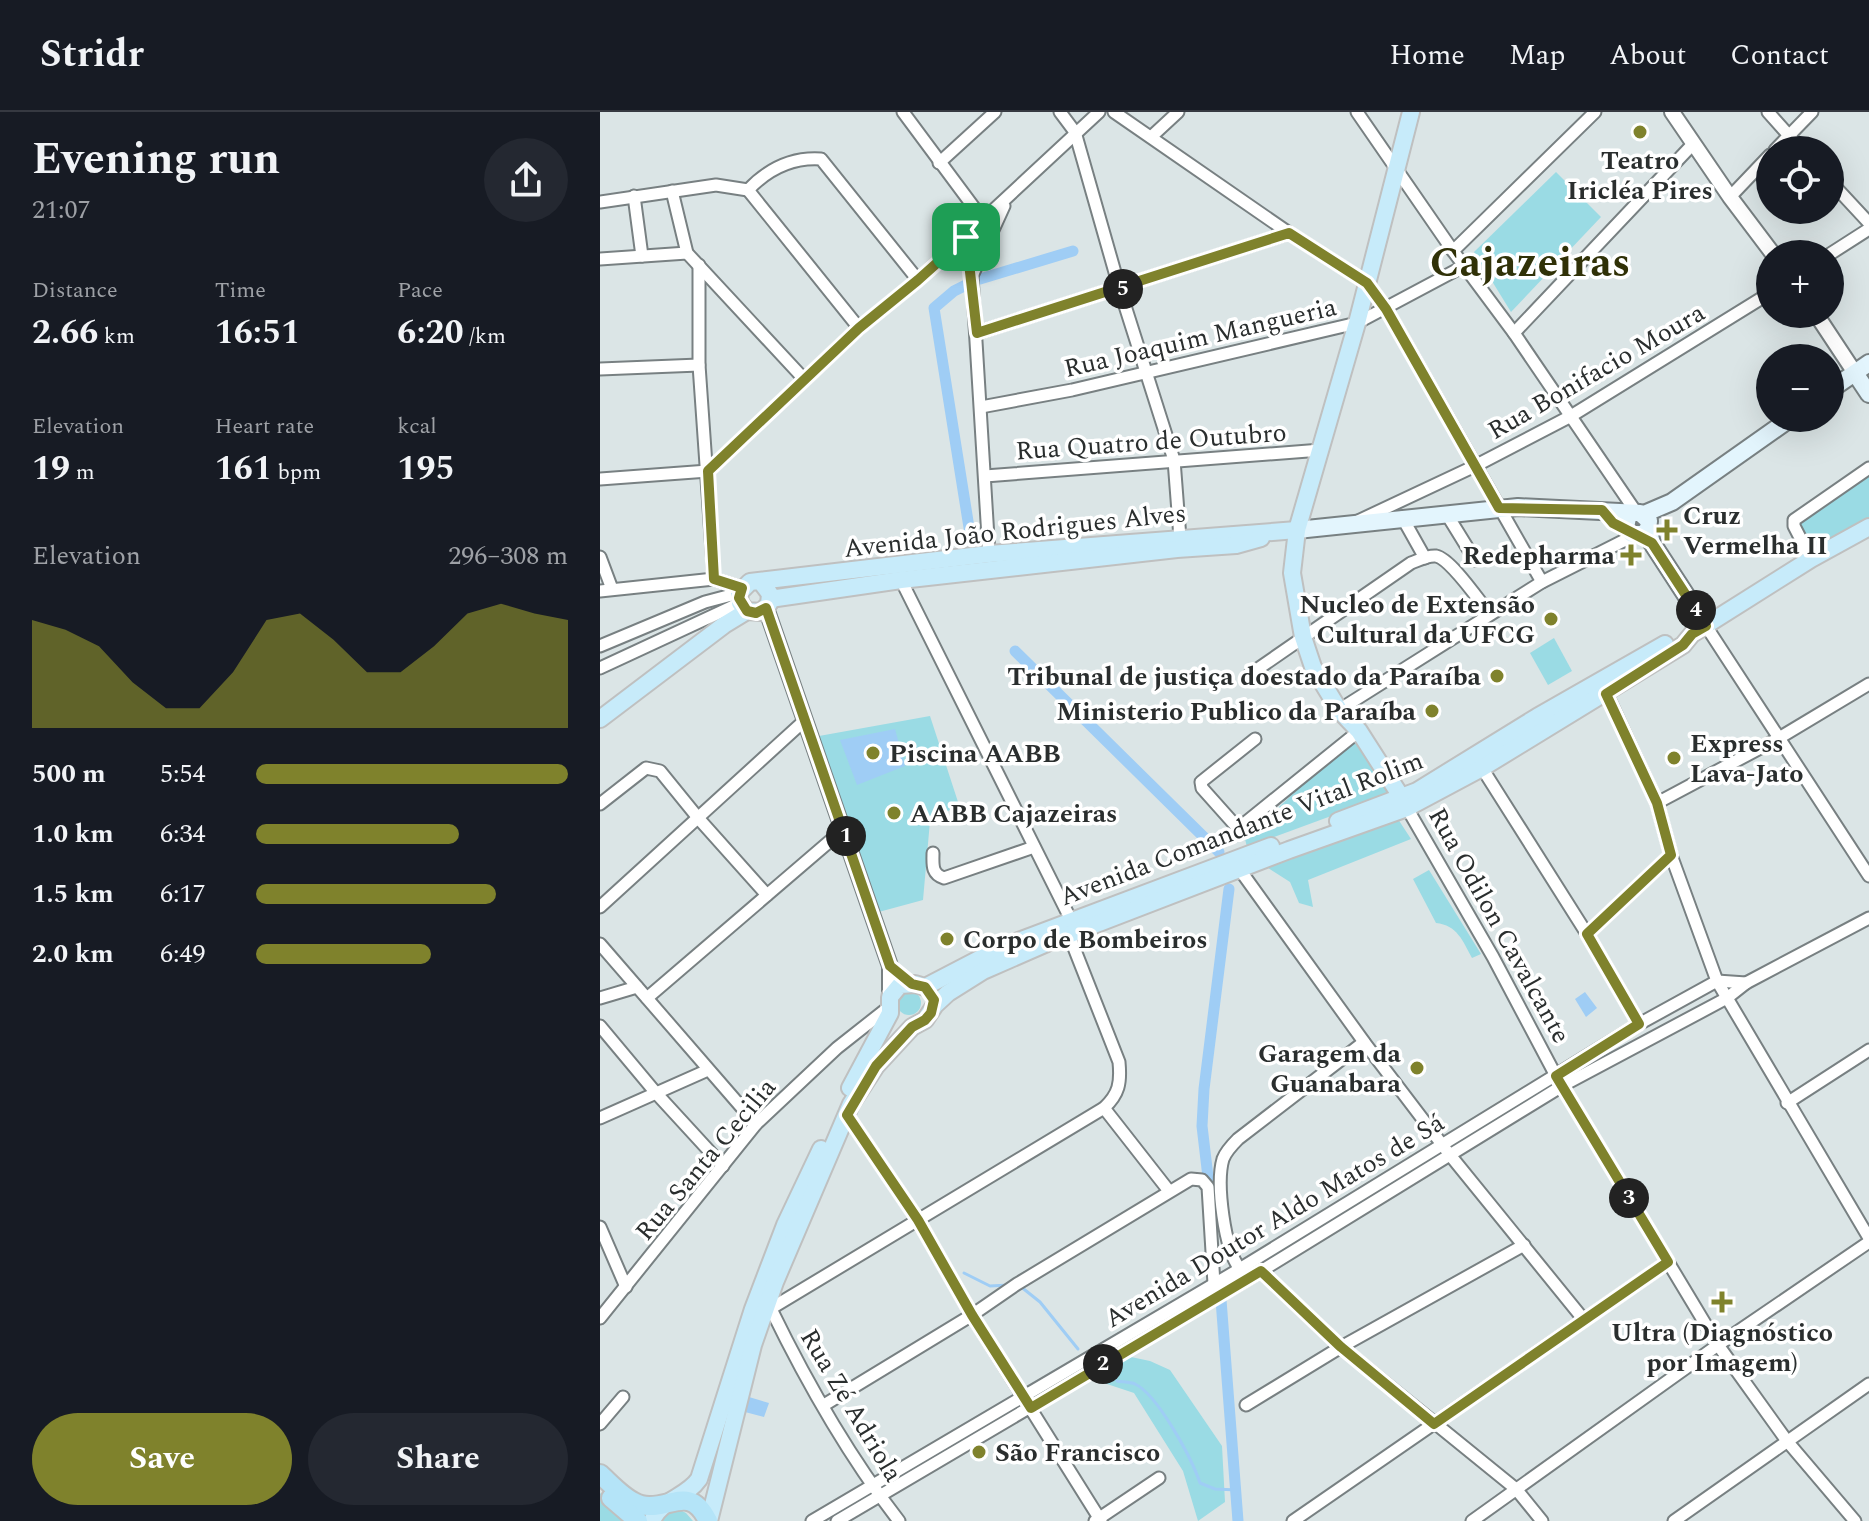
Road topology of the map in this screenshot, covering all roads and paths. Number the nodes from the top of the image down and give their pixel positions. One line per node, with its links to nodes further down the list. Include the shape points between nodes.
1 (903, 112): 17 (street)
2 (995, 112): 17 (street)
3 (1060, 112): 13 (street)
4 (1099, 112): 13 (street)
5 (1114, 112): 15 (street)
6 (1178, 112): 15 (street)
7 (1357, 112): 18 (street)
8 (1411, 112): 18 (main road, Rua Odilon Cavalcante)
9 (1595, 112): 33 (street)
10 (1672, 112): 16 (street)
11 (1768, 112): 14 (street)
12 (1812, 112): 14 (street)
13 (1075, 132): 25 (street); 42 (street)
14 (1789, 136)
15 (1151, 137): 29 (street)
16 (1693, 144): 23 (street); 49 (street)
17 (939, 163): 27 (street)
18 (1397, 170): 33 (street); 41 (main road, Rua Odilon Cavalcante)
19 (1756, 170): 23 (street)
20 (748, 190): 21 (street, via 716,185); 40 (street, via 763,174 783,165 821,159); 46 (street)
21 (672, 191): 22 (street); 34 (street)
22 (634, 196): 26 (street); 35 (street)
23 (1730, 197): 31 (street)
24 (1844, 197): 28 (street)
25 (1008, 199): 27 (street); 39 (street)
26 (600, 202)
27 (984, 221): 30 (street)
28 (1869, 226): 32 (street)
29 (1289, 233): 41 (street); 42 (street)
30 (966, 237): 39 (street); 40 (street)
31 (1762, 240)
32 (1844, 244)
33 (1453, 251): 38 (street)
34 (687, 253): 35 (street); 37 (street)
35 (642, 256): 36 (street)
36 (600, 259)
37 (699, 265): 50 (street); 54 (street)
38 (1464, 266): 44 (street, Rua Joaquim Mangueria); 49 (street)
39 (972, 276): 48 (street)
40 (918, 280): 46 (street)
41 (1367, 283): 44 (street); 45 (main road, Rua Odilon Cavalcante)
42 (1120, 290): 48 (street); 53 (street)
43 (1756, 302): 58 (street, Rua Bonifacio Moura)
44 (1386, 309): 45 (street, Rua Joaquim Mangueria); 62 (street)
45 (1357, 323): 53 (street, Rua Joaquim Mangueria); 60 (main road, Rua Odilon Cavalcante)
46 (859, 328): 54 (street)
47 (1828, 328): 51 (street)
48 (977, 333): 57 (street)
49 (1514, 333): 58 (street)
50 (699, 365): 52 (street); 64 (street)
51 (1862, 368): 55 (main road); 56 (main road)
52 (600, 369)
53 (1147, 373): 57 (street, Rua Joaquim Mangueria); 61 (street)
54 (804, 379): 64 (street)
55 (1844, 380)
56 (1869, 394)
57 (981, 407): 65 (street)
58 (1571, 416): 62 (street, Rua Bonifacio Moura); 70 (street)
59 (1771, 432): 70 (main road)
60 (1321, 450): 61 (street, Rua Quatro de Outubro); 72 (main road, Rua Odilon Cavalcante)
61 (1174, 460): 65 (street, Rua Quatro de Outubro); 74 (street)
62 (1475, 466): 67 (street); 68 (street, Rua Bonifacio Moura)
63 (1869, 468): 78 (street, via 1794,520)
64 (708, 471): 66 (street); 80 (street)
65 (985, 476): 75 (street)
66 (600, 479)
67 (1499, 508): 69 (main road, Avenida João Rodrigues Alves); 70 (main road, Avenida João Rodrigues Alves, via 1602,510 1613,523); 83 (street)
68 (1400, 509): 69 (main road, Avenida João Rodrigues Alves); 72 (main road, Avenida João Rodrigues Alves); 77 (street)
69 (1446, 513): 79 (street)
70 (1639, 527): 83 (street); 89 (main road)
71 (1869, 527): 78 (main road, Avenida Comandante Vital Rolim)
72 (1297, 530): 73 (main road, Avenida João Rodrigues Alves); 90 (main road, Rua Odilon Cavalcante, via 1292,573)
73 (1274, 533): 74 (main road, Avenida João Rodrigues Alves); 81 (main road, Avenida João Rodrigues Alves, via 1236,545)
74 (1180, 538): 75 (main road, Avenida João Rodrigues Alves)
75 (989, 554): 82 (main road, Avenida João Rodrigues Alves)
76 (600, 557): 84 (street)
77 (1425, 558): 87 (street, via 1445,560); 90 (street)
78 (1811, 559): 89 (main road, Avenida Comandante Vital Rolim)
79 (1475, 560)
80 (714, 579): 84 (street); 85 (street)
81 (901, 580): 86 (main road, Avenida João Rodrigues Alves); 109 (street)
82 (761, 582): 85 (main road, via 750,582); 86 (main road, via 768,589)
83 (1542, 582): 87 (street)
84 (606, 590)
85 (742, 599): 86 (main road, via 756,613); 88 (street, via 705,602); 91 (street); 98 (main road, via 724,625)
86 (768, 604): 99 (street)
87 (1490, 614): 97 (street)
88 (646, 626): 91 (street); 92 (street)
89 (1699, 630): 96 (main road, Avenida Comandante Vital Rolim, via 1683,645); 101 (street)
90 (1303, 637): 94 (street); 97 (main road, Rua Odilon Cavalcante, via 1313,667)
91 (654, 643): 93 (street)
92 (600, 646)
93 (600, 668)
94 (1249, 675)
95 (1869, 684): 101 (street)
96 (1604, 687): 103 (main road, Avenida Comandante Vital Rolim); 104 (main road, Avenida Comandante Vital Rolim, via 1537,717); 105 (street)
97 (1339, 710): 100 (main road, Rua Odilon Cavalcante)
98 (600, 719)
99 (804, 721): 107 (street); 108 (street)
100 (1359, 731): 102 (street, via 1240,827 1201,782); 104 (main road, Rua Odilon Cavalcante)
101 (1779, 738): 105 (street); 113 (street)
102 (1255, 739)
103 (1482, 768): 104 (main road, Avenida Comandante Vital Rolim); 118 (street)
104 (1405, 802): 112 (main road, Avenida Comandante Vital Rolim); 117 (main road, Avenida Comandante Vital Rolim); 138 (street, Rua Odilon Cavalcante)
105 (1657, 803): 111 (street)
106 (600, 804): 107 (street, via 639,771 654,768)
107 (699, 819): 114 (street); 115 (street)
108 (844, 829): 114 (street); 120 (street)
109 (1034, 847): 110 (street, via 944,878 933,871); 117 (street)
110 (933, 853)
111 (1671, 855): 118 (street); 121 (street)
112 (1240, 870): 117 (main road, Avenida Comandante Vital Rolim); 134 (street)
113 (1869, 876)
114 (767, 895): 126 (street)
115 (600, 907)
116 (1869, 918): 122 (street, Avenida Doutor Aldo Matos de Sá)
117 (1070, 928): 123 (main road, Avenida Comandante Vital Rolim, via 1000,948); 128 (main road, Avenida Comandante Vital Rolim, via 983,971); 141 (street, via 1119,1062 1116,1097)
118 (1587, 934): 130 (street)
119 (600, 944): 124 (street)
120 (890, 966): 123 (street); 129 (street)
121 (1717, 981): 122 (street); 127 (street); 130 (street, Avenida Doutor Aldo Matos de Sá)
122 (1746, 983): 127 (street, Avenida Doutor Aldo Matos de Sá)
123 (918, 986): 128 (main road, via 932,994); 129 (main road, Avenida Comandante Vital Rolim, via 900,985)
124 (637, 987): 125 (street); 126 (street)
125 (600, 998)
126 (647, 998): 137 (street)
127 (1727, 998): 136 (street, Avenida Doutor Aldo Matos de Sá); 140 (street)
128 (935, 1005): 132 (main road, Avenida Comandante Vital Rolim)
129 (889, 1006): 132 (main road, via 902,1024); 144 (street, Rua Santa Cecilia); 179 (main road, via 785,1225 699,1479 691,1490)
130 (1639, 1024): 133 (street, Avenida Doutor Aldo Matos de Sá)
131 (600, 1026): 139 (street)
132 (912, 1027): 142 (main road, Avenida Comandante Vital Rolim, via 876,1066)
133 (1616, 1038): 136 (street); 138 (street, Avenida Doutor Aldo Matos de Sá)
134 (1364, 1042): 145 (street); 155 (street, via 1238,1139 1223,1160 1225,1225)
135 (1869, 1050): 140 (street)
136 (1625, 1052): 138 (street, Avenida Doutor Aldo Matos de Sá)
137 (708, 1070): 139 (street); 144 (street)
138 (1559, 1081): 145 (street, Avenida Doutor Aldo Matos de Sá); 146 (street, Avenida Doutor Aldo Matos de Sá); 153 (street, Rua Odilon Cavalcante)
139 (656, 1093): 143 (street); 147 (street)
140 (1787, 1103): 151 (street)
141 (1104, 1108): 148 (street); 149 (street)
142 (847, 1115): 149 (street); 158 (main road, Avenida Comandante Vital Rolim)
143 (600, 1118)
144 (756, 1124): 147 (street, Rua Santa Cecilia)
145 (1442, 1143): 146 (street); 155 (street, Avenida Doutor Aldo Matos de Sá)
146 (1450, 1155): 152 (street); 154 (street, Avenida Doutor Aldo Matos de Sá)
147 (723, 1166): 157 (street, Rua Santa Cecilia)
148 (1169, 1191): 156 (street, via 1197,1178 1208,1187); 159 (street)
149 (918, 1220): 158 (street); 159 (street)
150 (601, 1232): 157 (street)
151 (1869, 1240): 162 (street)
152 (1524, 1245): 161 (street); 163 (street)
153 (1668, 1262): 161 (street); 162 (street, Rua Odilon Cavalcante)
154 (1261, 1271): 155 (street, Avenida Doutor Aldo Matos de Sá); 163 (street)
155 (1237, 1276): 156 (street, Avenida Doutor Aldo Matos de Sá); 169 (street, Avenida Doutor Aldo Matos de Sá, via 1216,1298)
156 (1216, 1283): 165 (street, Avenida Doutor Aldo Matos de Sá)
157 (626, 1287): 160 (street, Rua Santa Cecilia)
158 (768, 1311): 167 (street, Rua Zé Adriola); 183 (main road, Avenida Comandante Vital Rolim, via 753,1345)
159 (972, 1315): 165 (street); 167 (street)
160 (600, 1318)
161 (1584, 1320): 171 (street)
162 (1718, 1345): 172 (street, Rua Odilon Cavalcante); 177 (street)
163 (1341, 1347): 168 (street); 171 (street)
164 (1869, 1384): 172 (street)
165 (1024, 1395): 169 (street); 175 (street, Avenida Doutor Aldo Matos de Sá)
166 (623, 1397): 170 (street)
167 (824, 1405): 175 (street, Rua Zé Adriola)
168 (1246, 1405)
169 (1031, 1408): 178 (street, Avenida Doutor Aldo Matos de Sá); 180 (street)
170 (600, 1424)
171 (1434, 1424): 177 (street); 187 (street)
172 (1787, 1441): 190 (street); 191 (street, Rua Odilon Cavalcante)
173 (600, 1474): 179 (highway, via 642,1505)
174 (1159, 1478): 180 (street)
175 (872, 1485): 178 (street, Rua Zé Adriola); 184 (street, Avenida Doutor Aldo Matos de Sá)
176 (600, 1489): 181 (highway)
177 (1516, 1489): 188 (street); 189 (street)
178 (879, 1496): 185 (street, Avenida Doutor Aldo Matos de Sá); 186 (street, Rua Zé Adriola)
179 (667, 1502): 182 (main road); 183 (highway, via 693,1503)
180 (1098, 1520)
181 (638, 1521)
182 (652, 1521)
183 (709, 1521)
184 (812, 1521)
185 (837, 1521)
186 (899, 1521)
187 (1293, 1521)
188 (1472, 1521)
189 (1542, 1521)
190 (1674, 1521)
191 (1855, 1521)

